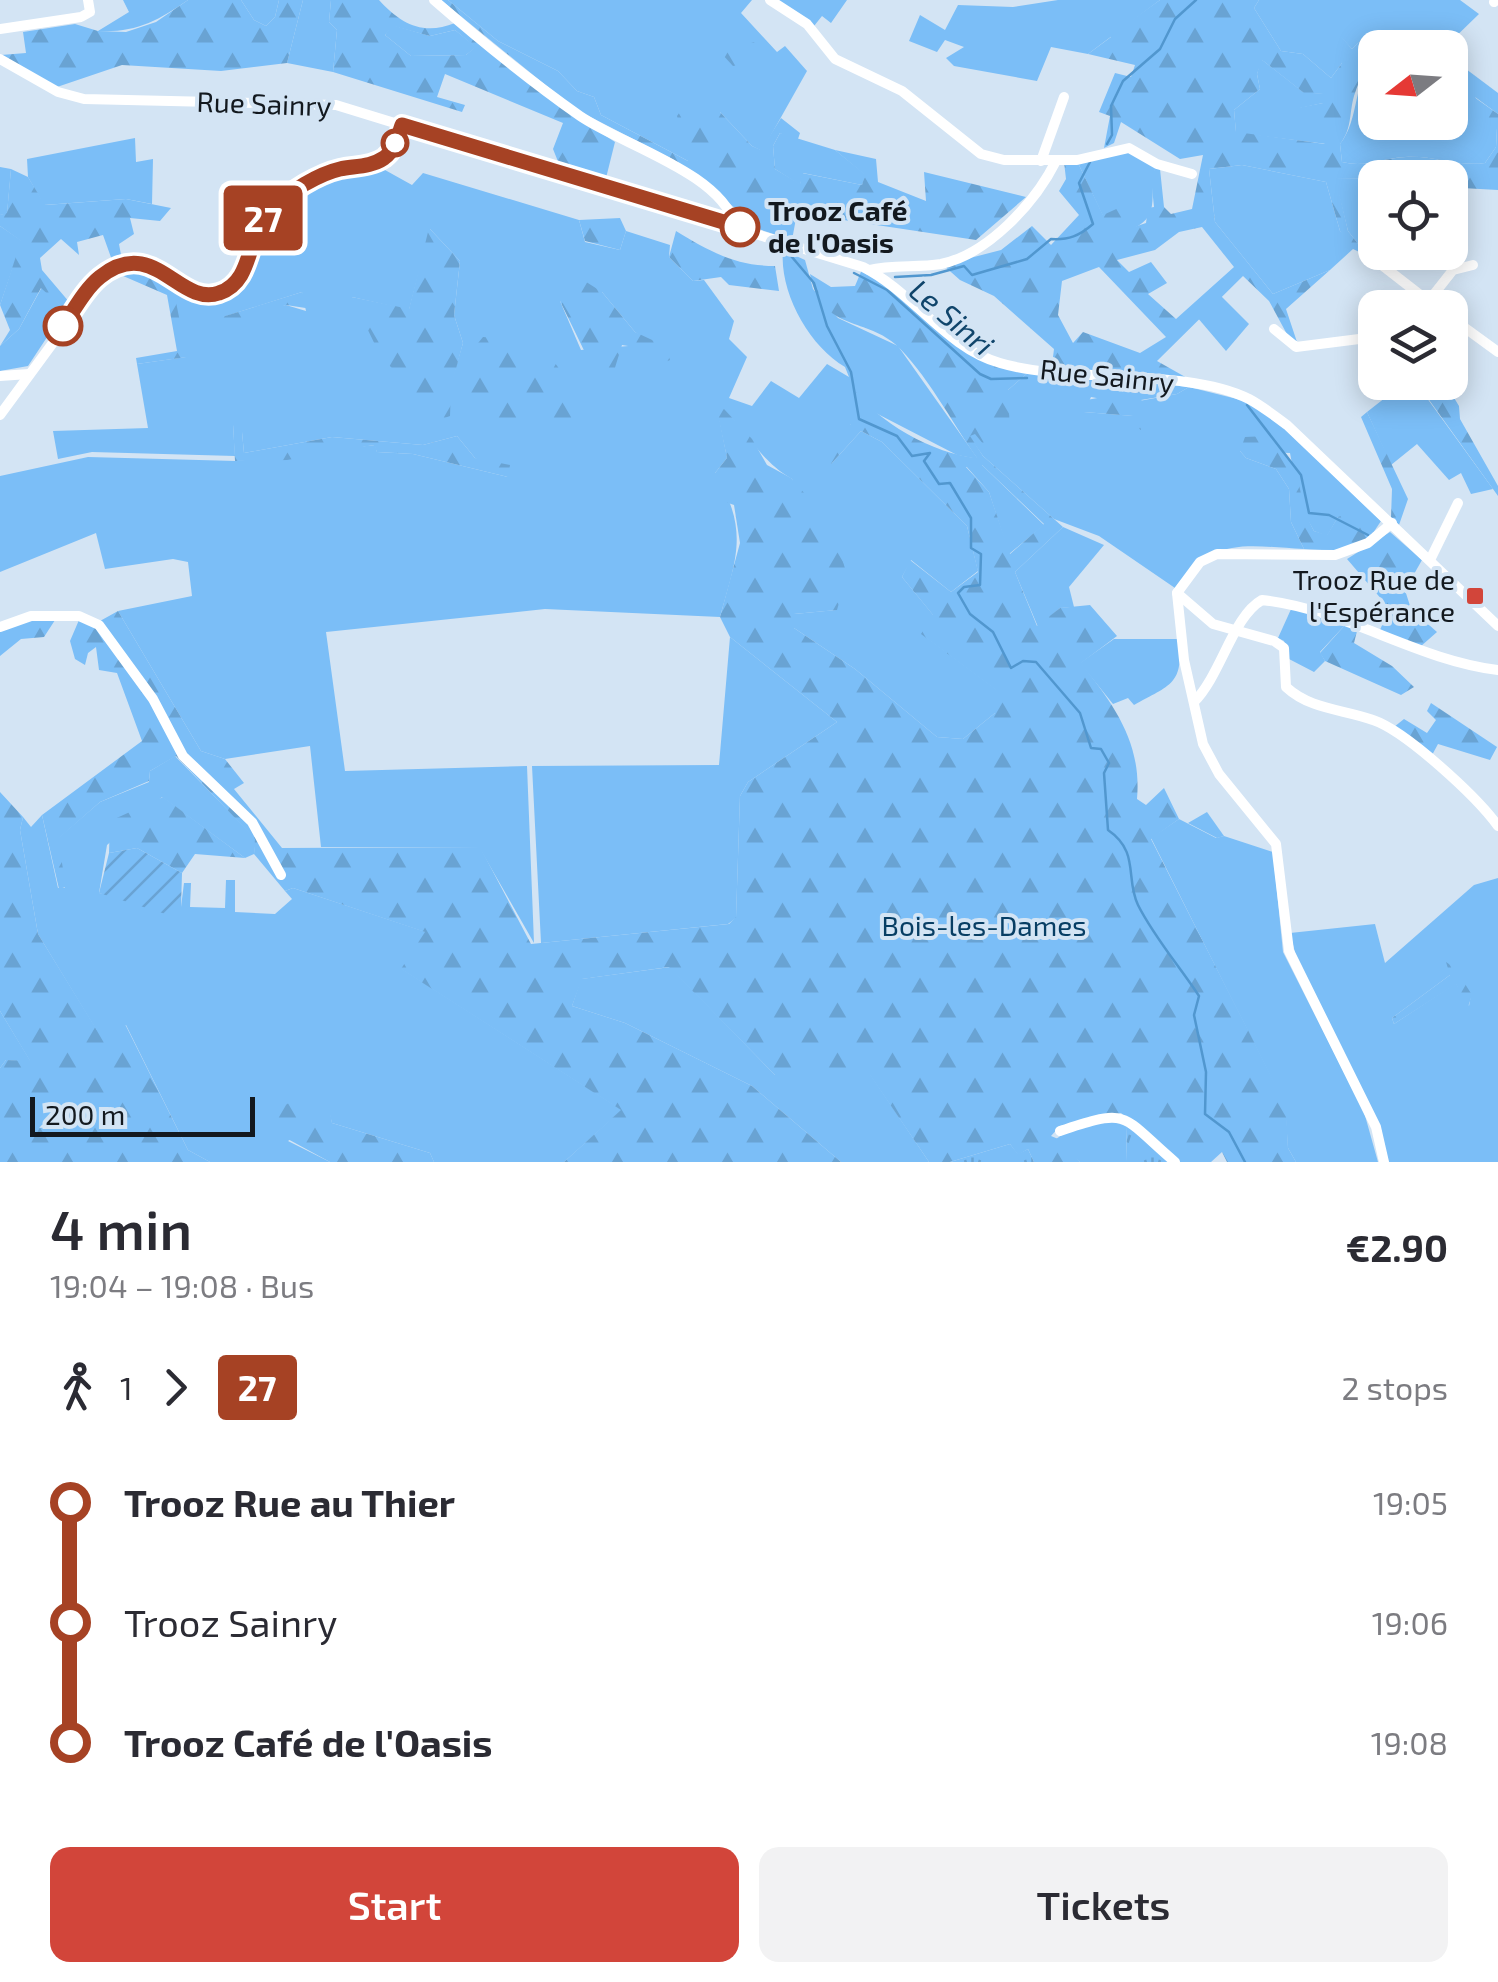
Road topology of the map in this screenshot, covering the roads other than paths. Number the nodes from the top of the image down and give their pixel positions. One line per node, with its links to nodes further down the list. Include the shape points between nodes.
1 (88, 0): 4 (street, via 90,12 81,17)
2 (434, 0): 11 (street, via 580,116 670,162 724,202)
3 (770, 0): 8 (street, via 807,24 835,58 902,91 971,150)
4 (0, 29)
5 (0, 59): 7 (street, Rue Sainry, via 84,100 336,105)
6 (1064, 97): 8 (street)
7 (402, 125): 11 (street, Rue Sainry); 21 (street, via 382,160 320,176 273,206 257,225 244,274 230,288 214,296 192,291 152,265 102,276)
8 (1041, 161): 9 (street)
9 (1056, 161): 10 (street, via 1130,148); 13 (street, via 1039,192 972,254)
10 (1192, 174)
11 (735, 225): 13 (street, Rue Sainry)
12 (1473, 265): 16 (street, via 1453,270)
13 (869, 270): 25 (street, Rue Sainry, via 972,352 1000,364 1248,398 1287,424)
14 (1387, 270): 15 (street)
15 (1411, 290)
16 (1439, 290)
17 (1274, 329): 19 (street, via 1296,347)
18 (1468, 330): 20 (street)
19 (1358, 338)
20 (1498, 352)
21 (28, 374): 22 (street); 23 (street)
22 (0, 376)
23 (0, 415)
24 (1458, 503): 26 (street)
25 (1392, 524): 26 (street, Rue Sainry); 27 (street, via 1368,543 1335,555 1218,554 1200,562)
26 (1430, 560): 28 (street, Rue Sainry)
27 (1178, 593): 30 (street, via 1213,624); 32 (street)
28 (1497, 621)
29 (0, 627): 35 (street, via 31,616 78,616 99,626 152,698 183,756 252,822)
30 (1236, 634): 31 (street, via 1251,606 1262,600 1289,603 1458,665); 32 (street); 33 (street, via 1284,648 1286,687 1296,696 1376,720)
31 (1498, 670)
32 (1194, 702): 38 (street, via 1213,764 1276,844 1289,951 1376,1128)
33 (1492, 808): 34 (street)
34 (1498, 826)
35 (281, 875)
36 (1060, 1131): 37 (street, via 1108,1115 1123,1117)
37 (1175, 1162)
38 (1384, 1162)

